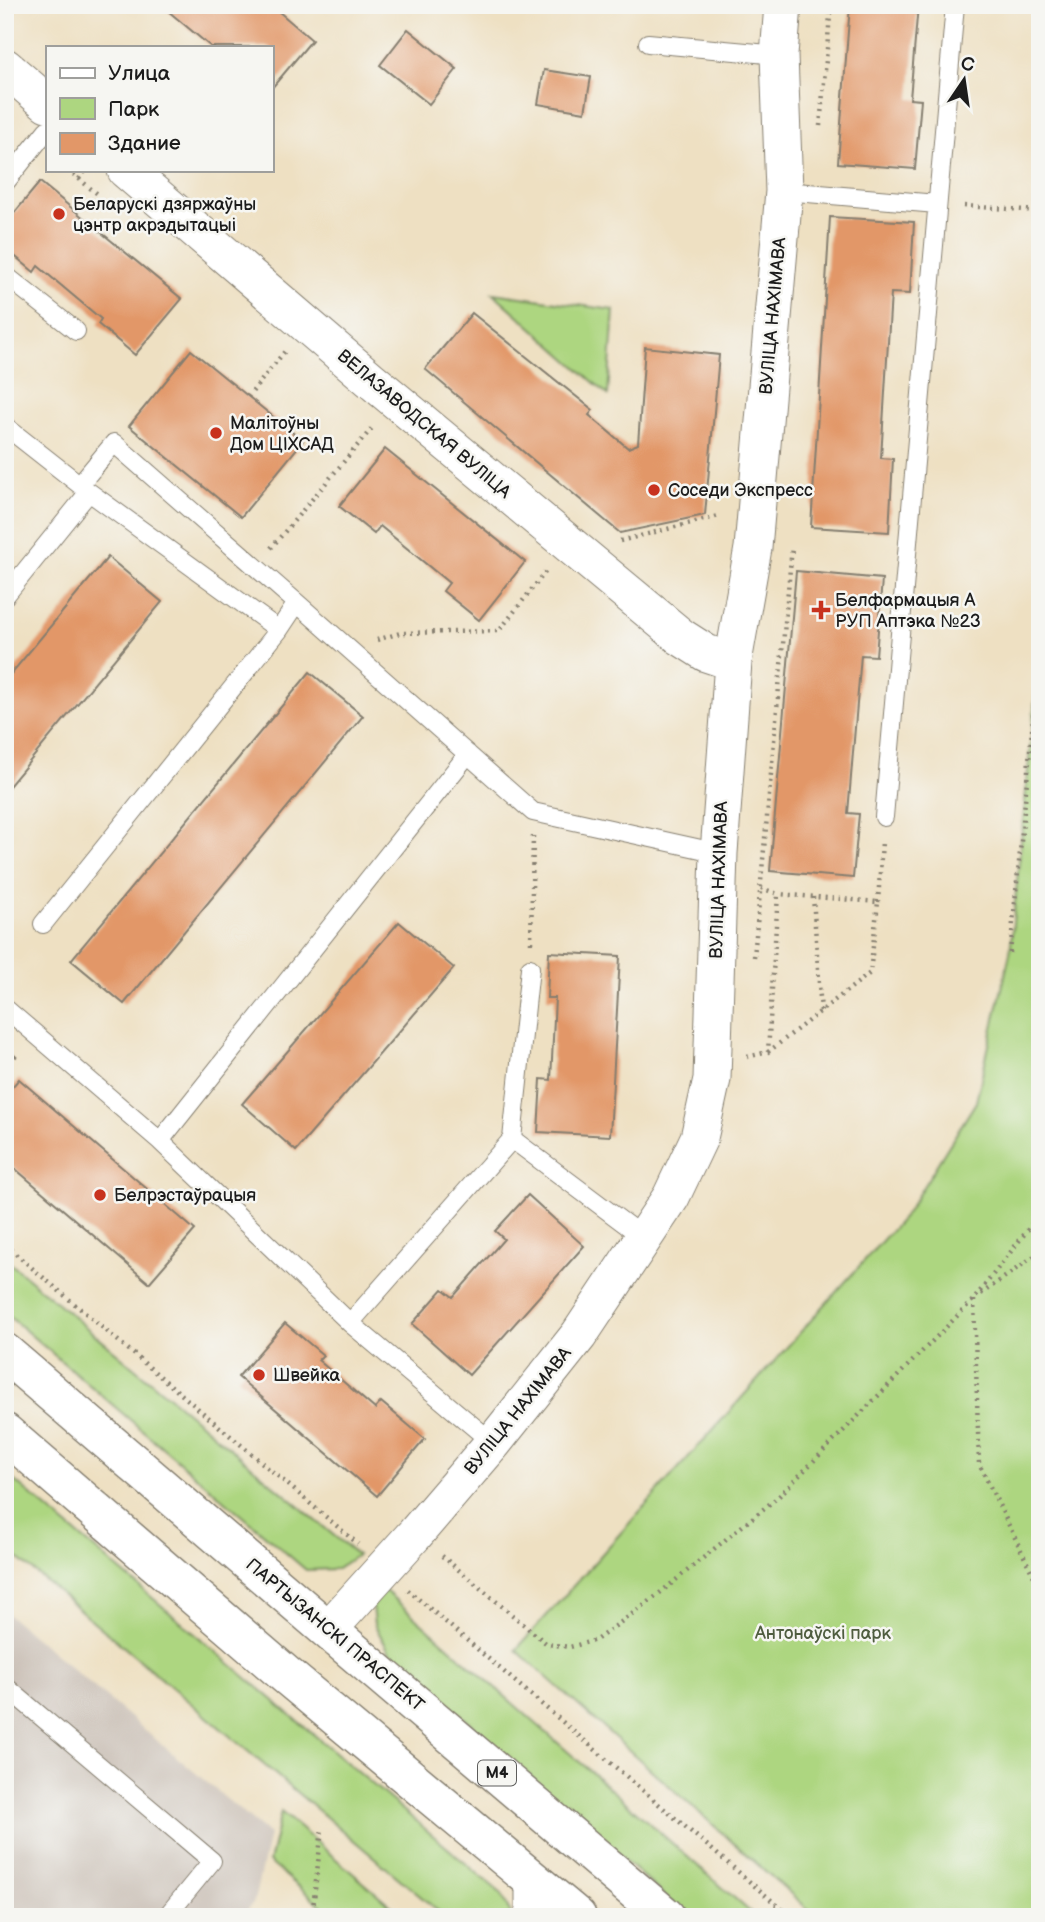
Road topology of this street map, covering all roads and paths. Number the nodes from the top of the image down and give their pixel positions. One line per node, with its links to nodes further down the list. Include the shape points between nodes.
1 (783, 5): 4 (street, ВУЛІЦА НАХІМАВА)
2 (956, 5): 13 (lane)
3 (648, 43): 4 (lane)
4 (779, 55): 12 (street, ВУЛІЦА НАХІМАВА)
5 (5, 66): 6 (street)
6 (46, 102)
7 (46, 131): 11 (lane)
8 (84, 172): 10 (path)
9 (128, 172): 32 (street, ВЕЛАЗАВОДСКАЯ ВУЛІЦА, via 681,637 706,653)
10 (79, 179)
11 (5, 183)
12 (784, 191): 13 (lane); 32 (street, ВУЛІЦА НАХІМАВА, via 753,548)
13 (937, 204): 14 (path); 35 (lane)
14 (1040, 211)
15 (5, 275): 16 (lane)
16 (76, 331)
17 (287, 349): 18 (path)
18 (248, 397)
19 (376, 423): 25 (path)
20 (5, 426): 21 (lane)
21 (85, 488): 25 (lane, via 114,443); 27 (lane); 29 (lane)
22 (720, 503): 23 (path, via 719,517)
23 (618, 541)
24 (792, 551): 36 (path)
25 (256, 566): 28 (lane)
26 (550, 567): 30 (path, via 499,631 400,633)
27 (5, 596)
28 (298, 603): 29 (lane); 30 (lane)
29 (278, 630): 43 (lane)
30 (349, 649): 33 (lane)
31 (1040, 649): 44 (path)
32 (733, 662): 39 (street, ВУЛІЦА НАХІМАВА)
33 (468, 754): 34 (lane); 51 (lane)
34 (533, 812): 39 (lane); 45 (path)
35 (884, 817)
36 (766, 832): 37 (path); 40 (path, via 761,888)
37 (773, 832)
38 (882, 840): 42 (path)
39 (719, 853): 53 (street, ВУЛІЦА НАХІМАВА, via 712,1079 699,1138 671,1197)
40 (778, 894): 41 (path); 48 (path)
41 (813, 897): 42 (path); 47 (path)
42 (878, 902): 47 (path, via 870,973)
43 (43, 924)
44 (1010, 953)
45 (530, 968): 50 (lane)
46 (5, 1008): 51 (lane)
47 (821, 1013): 48 (path)
48 (768, 1052): 49 (path)
49 (743, 1058)
50 (512, 1139): 53 (lane); 57 (lane)
51 (160, 1141): 57 (lane)
52 (1040, 1214): 56 (path)
53 (644, 1238): 60 (street, ВУЛІЦА НАХІМАВА, via 579,1335)
54 (5, 1245): 61 (path)
55 (1040, 1252): 56 (path)
56 (974, 1299): 62 (path, via 778,1497 596,1640 570,1647 547,1643); 64 (path, via 979,1464)
57 (350, 1323): 60 (lane)
58 (5, 1353): 65 (main road, ПАРТЫЗАНСКІ ПРАСПЕКТ / М4)
59 (5, 1433): 66 (main road)
60 (493, 1443): 65 (street, ВУЛІЦА НАХІМАВА)
61 (361, 1547)
62 (433, 1548)
63 (400, 1583): 74 (path)
64 (1040, 1589)
65 (328, 1630): 66 (main road); 73 (main road, ПАРТЫЗАНСКІ ПРАСПЕКТ / М4)
66 (286, 1675): 69 (main road)
67 (5, 1686): 70 (lane, via 212,1861)
68 (322, 1828): 71 (path)
69 (534, 1899): 72 (main road)
70 (166, 1917)
71 (312, 1917)
72 (577, 1917)
73 (666, 1917)
74 (791, 1917)

